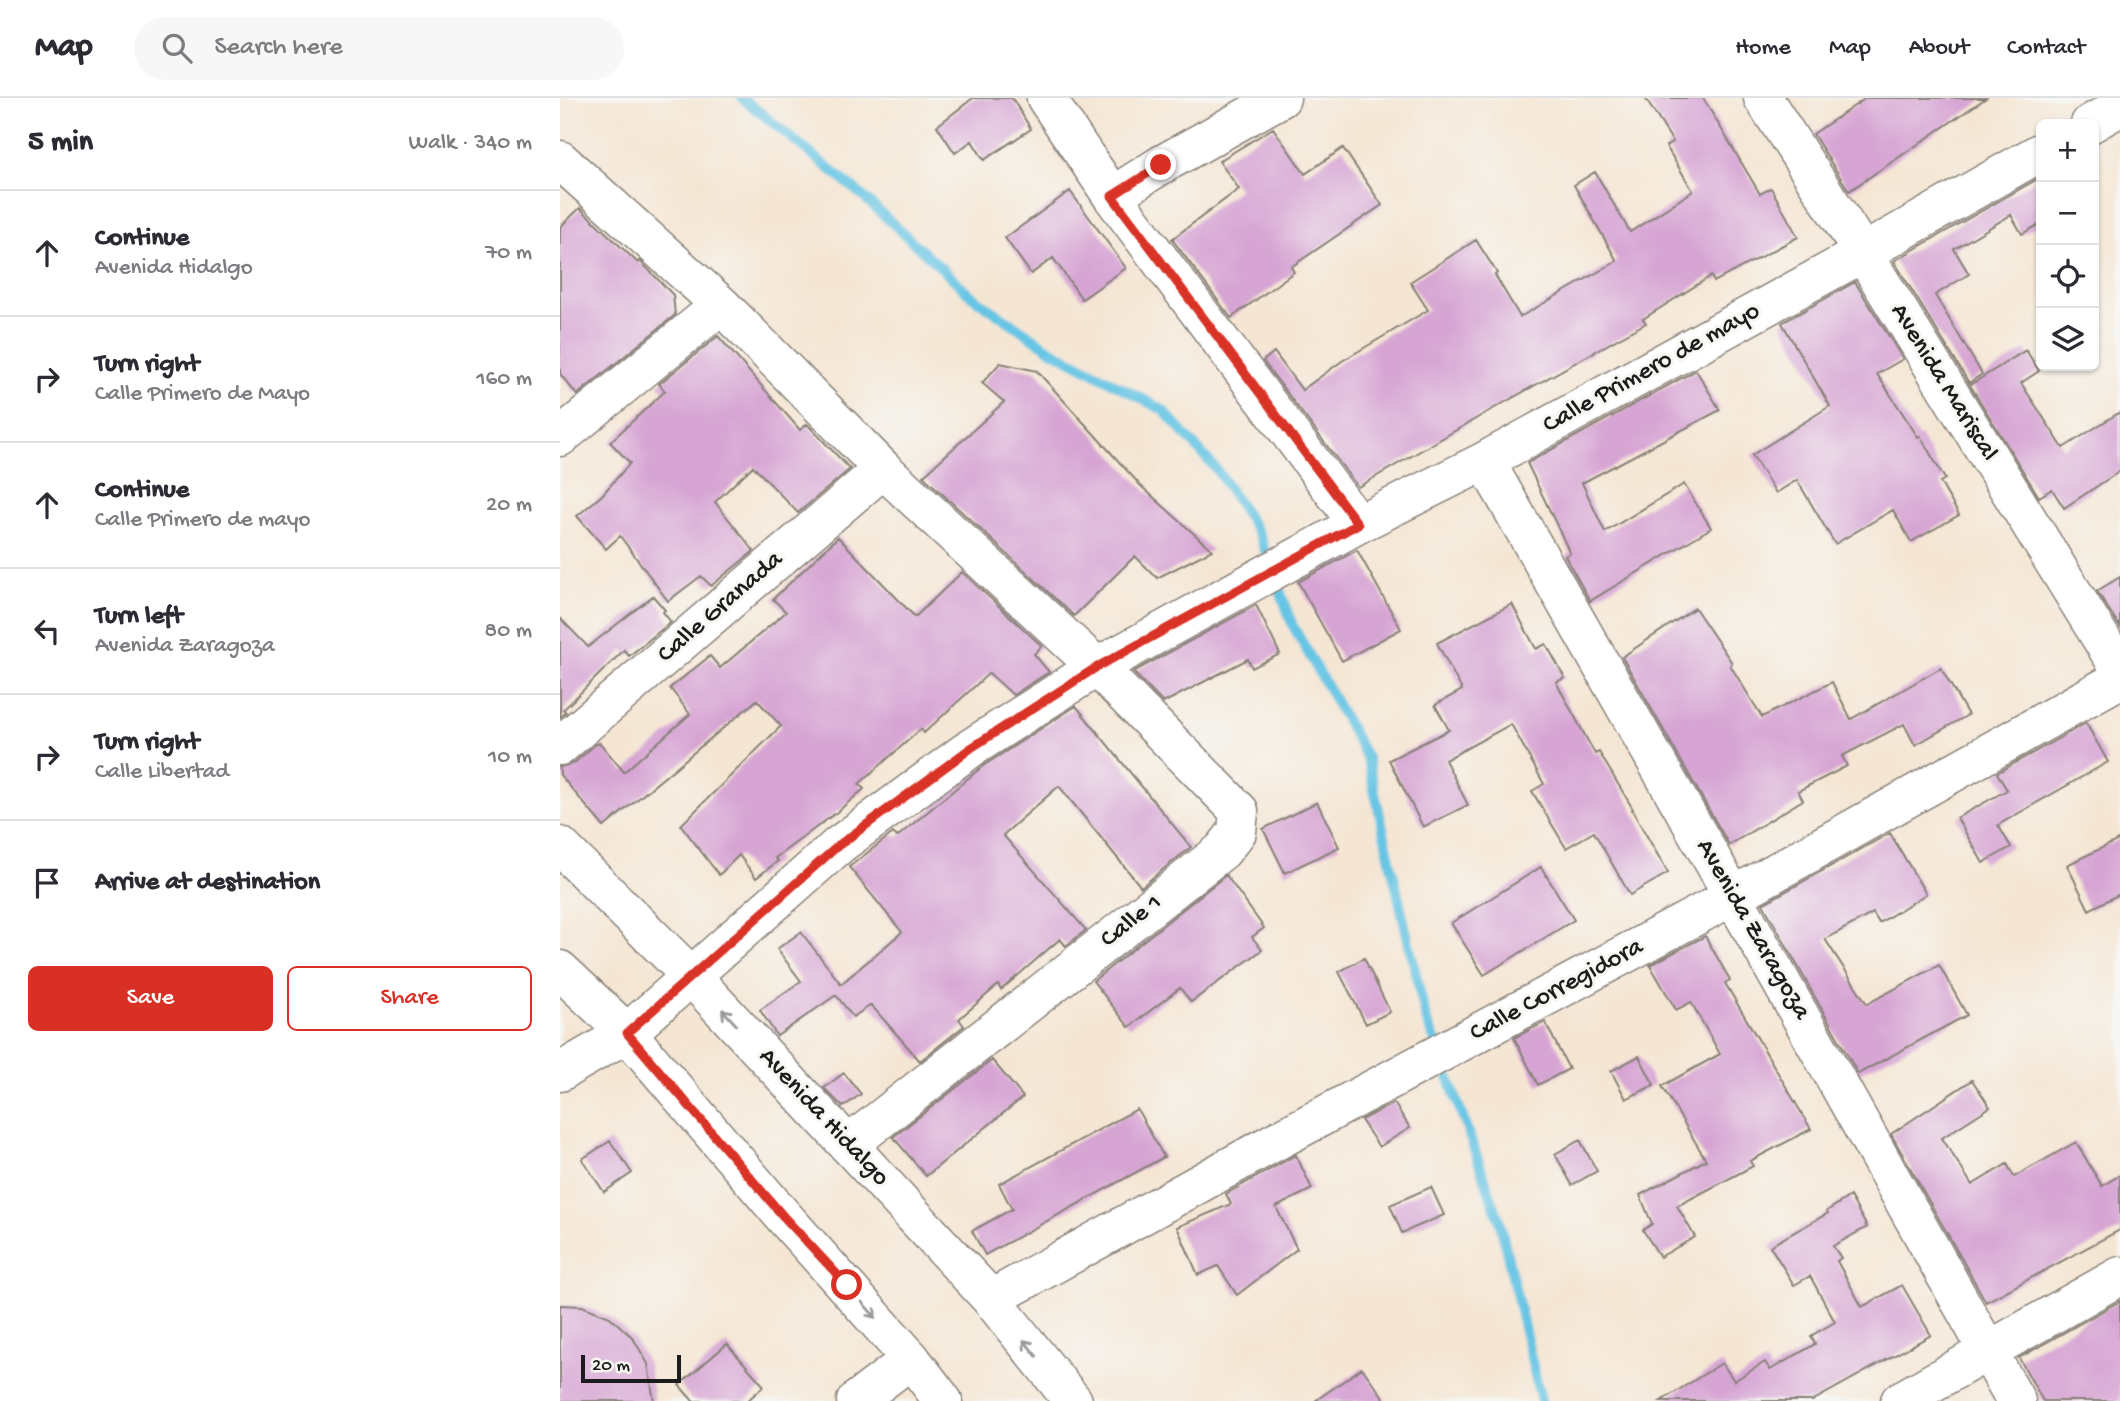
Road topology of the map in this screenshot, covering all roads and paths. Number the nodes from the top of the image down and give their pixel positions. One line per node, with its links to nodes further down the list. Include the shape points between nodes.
1 (1046, 98): 8 (street)
2 (1280, 98): 8 (street)
3 (1763, 98): 9 (street, Avenida Mariscal)
4 (2120, 107): 5 (street)
5 (2099, 119)
6 (2036, 155): 9 (street, Calle Primero de mayo)
7 (560, 160): 10 (street)
8 (1112, 196): 14 (street)
9 (1863, 253): 12 (street, Calle Primero de mayo); 16 (street, Avenida Mariscal)
10 (721, 305): 11 (street); 13 (street)
11 (560, 437)
12 (1485, 461): 14 (street, Calle Primero de mayo); 20 (street, Avenida Zaragoza)
13 (883, 470): 15 (street); 18 (street, Calle Granada)
14 (1358, 524): 15 (street, Calle Primero de mayo)
15 (1097, 667): 22 (street, via 971,748 839,845); 25 (street, Calle 1, via 1239,811 1237,832 1212,859)
16 (2120, 669)
17 (2120, 679): 20 (street, Calle Corregidora)
18 (560, 746)
19 (560, 846): 22 (street, Avenida Hidalgo)
20 (1733, 896): 27 (street, Calle Corregidora); 28 (street, Avenida Zaragoza)
21 (560, 970): 23 (street)
22 (690, 975): 23 (street); 25 (street, Avenida Hidalgo, one-way to 22)
23 (627, 1033): 24 (street); 29 (street, one-way to 29)
24 (560, 1072)
25 (848, 1145): 27 (street, Avenida Hidalgo)
26 (2120, 1276): 28 (street)
27 (991, 1298): 32 (street, Avenida Hidalgo, one-way to 27)
28 (1989, 1350): 33 (street); 34 (street, Avenida Zaragoza)
29 (911, 1359): 30 (street); 31 (street)
30 (856, 1401)
31 (943, 1401)
32 (1073, 1401)
33 (1900, 1401)
34 (2016, 1401)

